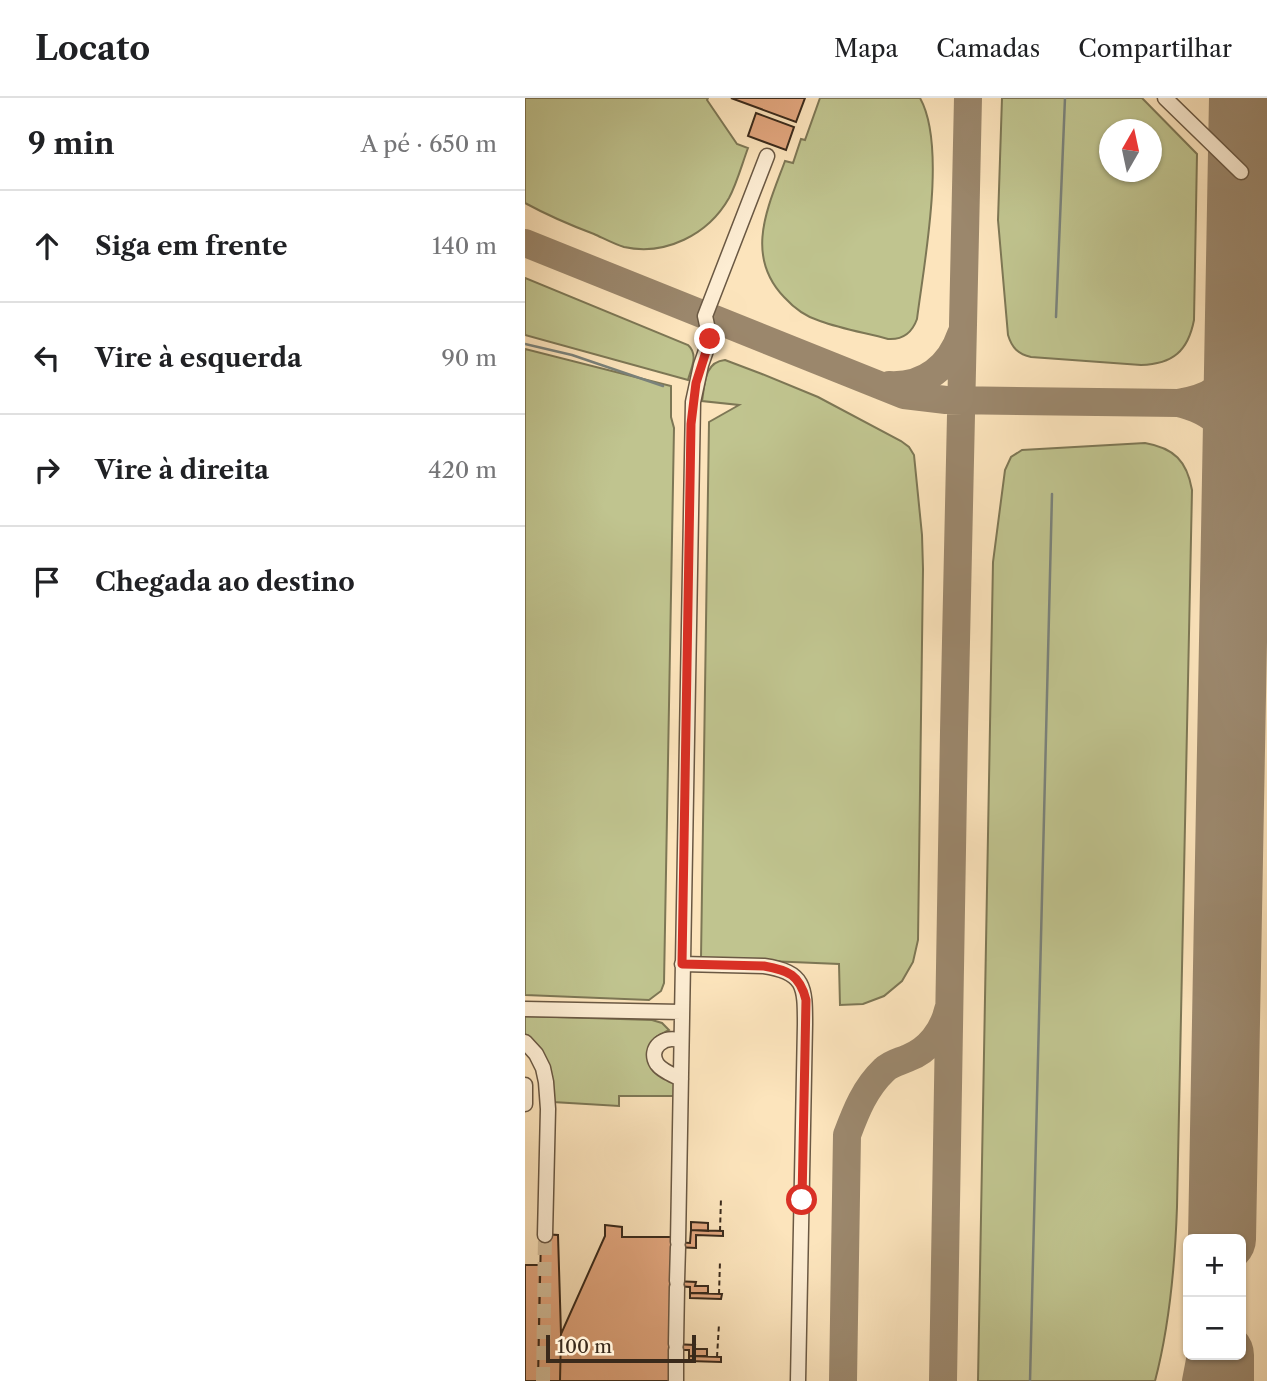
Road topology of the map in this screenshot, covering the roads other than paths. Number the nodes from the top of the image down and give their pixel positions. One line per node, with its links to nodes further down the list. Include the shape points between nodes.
1 (1165, 98): 3 (street)
2 (767, 156): 4 (street, via 705,316 710,339 693,402)
3 (1241, 172)
4 (682, 964): 6 (street); 14 (street, via 776,968 787,971 803,988)
5 (525, 1009): 6 (street)
6 (681, 1012): 7 (street)
7 (681, 1041): 9 (street); 9 (street, via 665,1039 655,1056 659,1067)
8 (525, 1042): 12 (street, via 536,1054 546,1082)
9 (681, 1079): 13 (street)
10 (525, 1085): 11 (street)
11 (525, 1104)
12 (545, 1235)
13 (676, 1381)
14 (798, 1381)

